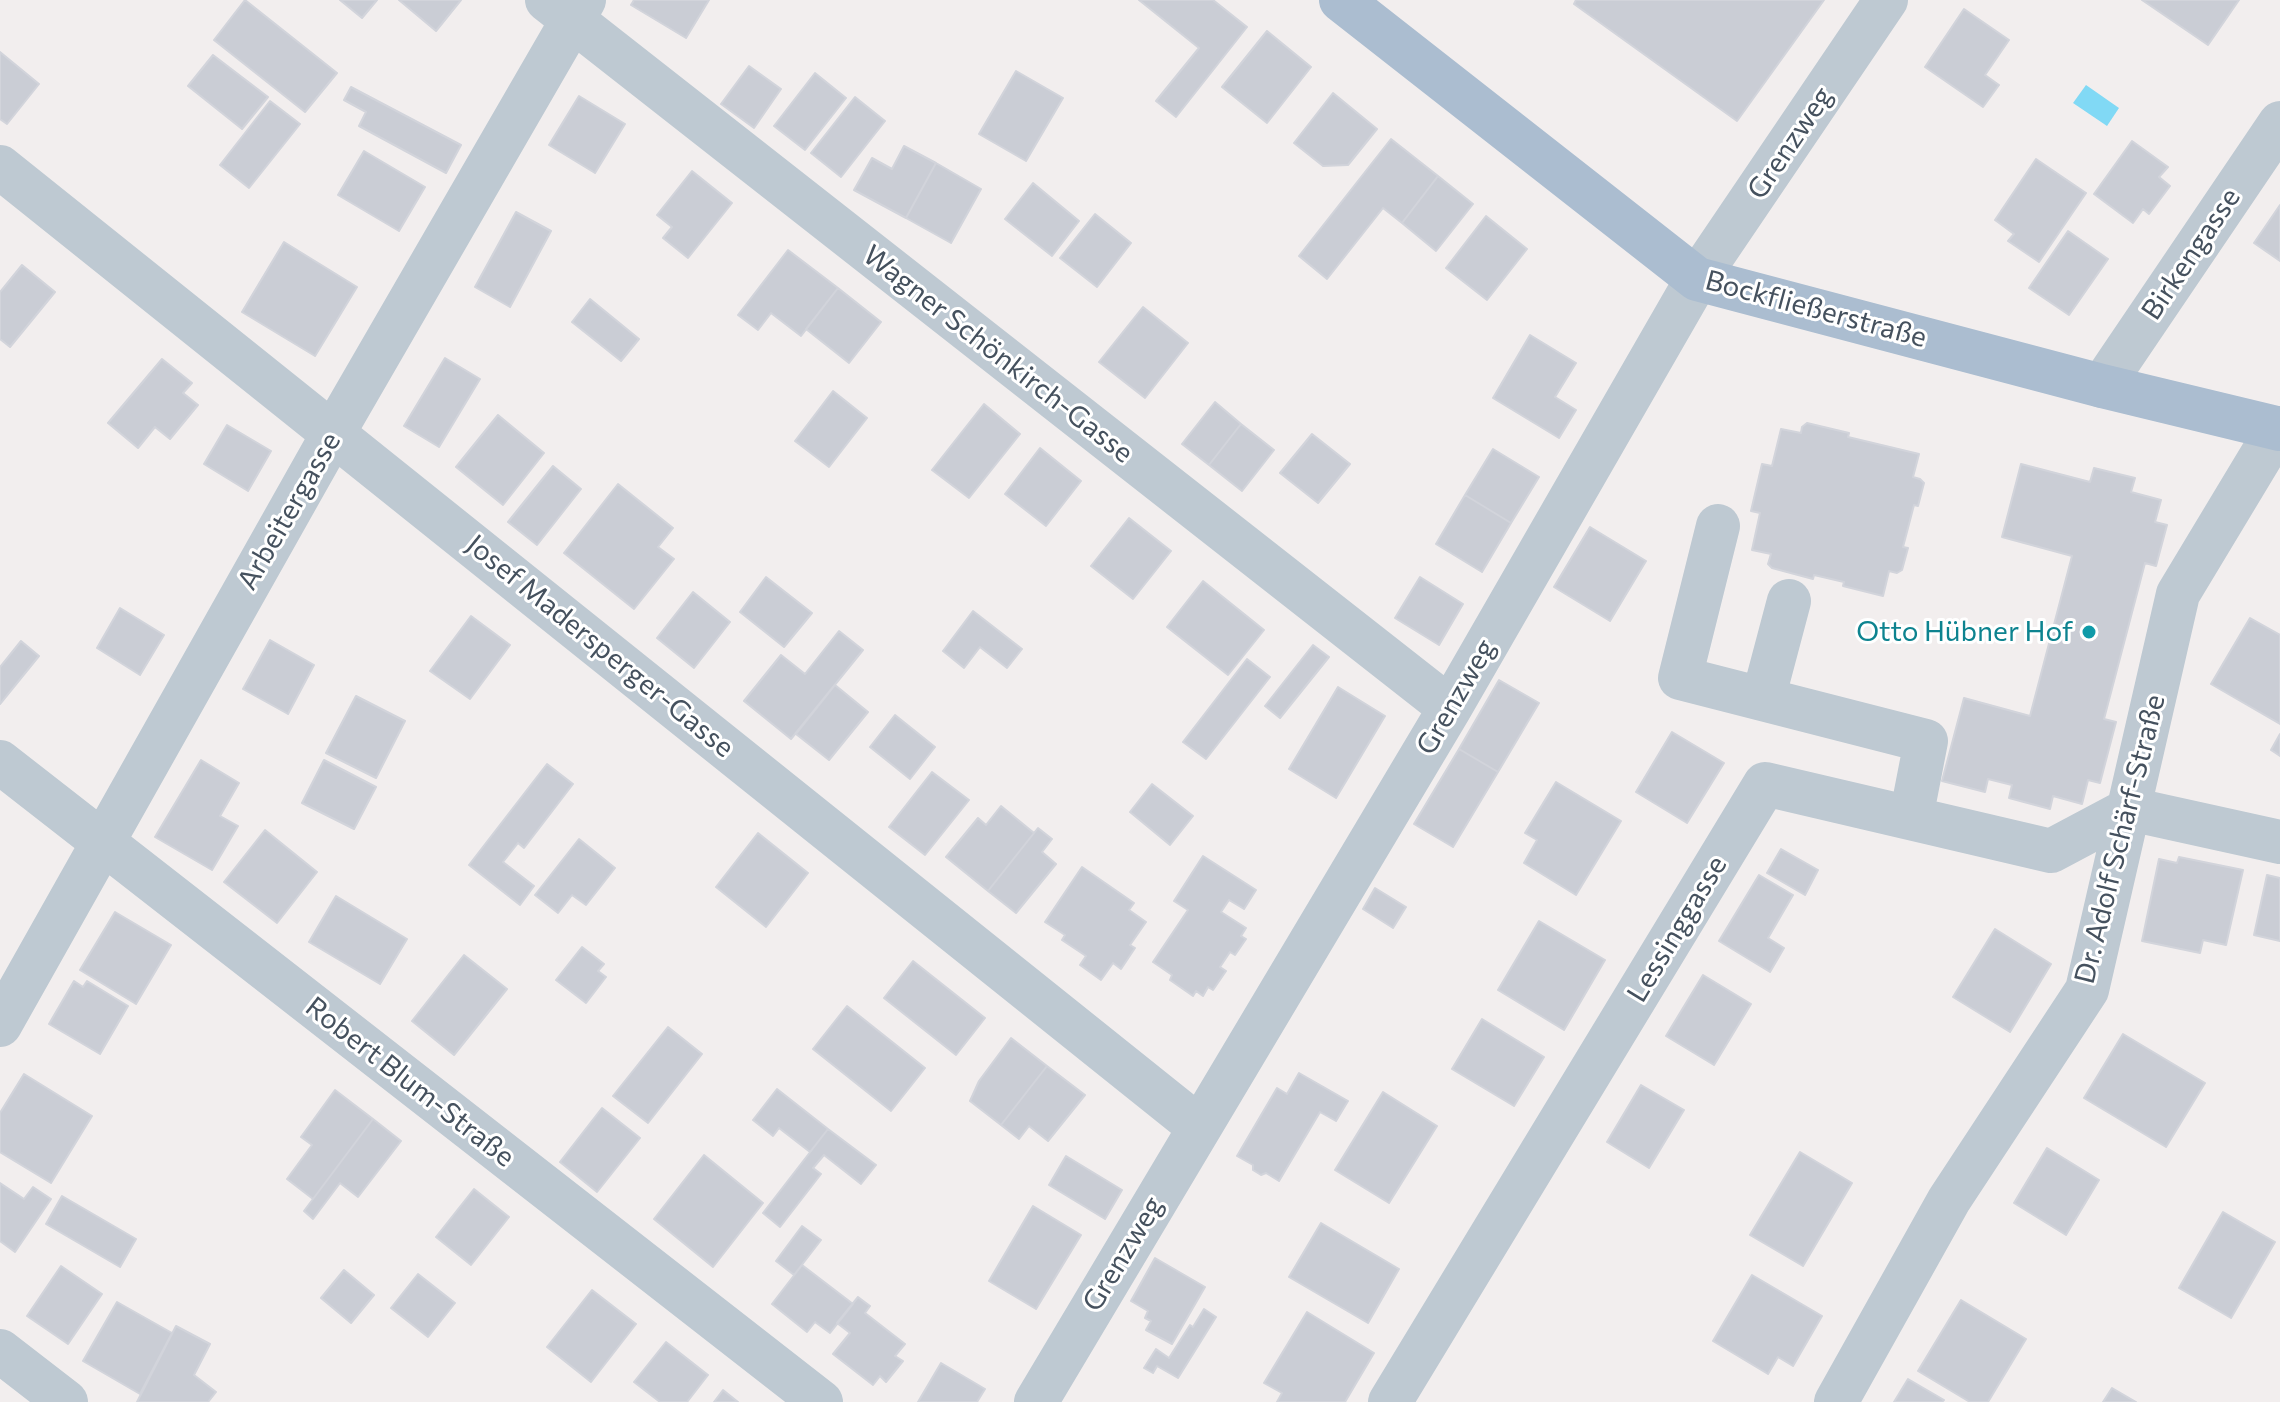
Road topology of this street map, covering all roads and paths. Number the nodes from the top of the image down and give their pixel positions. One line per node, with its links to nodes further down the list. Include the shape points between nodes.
1 (1341, 0): 6 (main road, Bockfließerstraße)
2 (1886, 0): 6 (street, Grenzweg)
3 (568, 7): 9 (street, Arbeitergasse); 13 (street, Wagner Schönkirch-Gasse)
4 (2280, 123): 7 (street, Birkengasse)
5 (0, 167): 9 (street, Josef Madersperger-Gasse)
6 (1697, 279): 7 (main road, Bockfließerstraße); 13 (street, Grenzweg)
7 (2102, 386): 8 (main road, Bockfließerstraße)
8 (2279, 429): 15 (street, Dr. Adolf Schärf-Straße, via 2178,594)
9 (334, 432): 17 (street, Arbeitergasse); 20 (street, Josef Madersperger-Gasse)
10 (1718, 526): 12 (street, via 1680,678)
11 (1789, 601): 12 (street)
12 (1763, 699): 16 (street, via 1926,741)
13 (1450, 708): 20 (street, Grenzweg)
14 (0, 762): 17 (street, Robert Blum-Straße)
15 (2130, 809): 16 (street, Lessinggasse, via 2051,851); 18 (street); 26 (street, Dr. Adolf Schärf-Straße, via 2087,990 1949,1200)
16 (1911, 818): 25 (street, Lessinggasse, via 1765,784)
17 (102, 841): 19 (street, Arbeitergasse); 23 (street, Robert Blum-Straße)
18 (2280, 842)
19 (0, 1025)
20 (1199, 1127): 24 (street, Grenzweg)
21 (0, 1351): 22 (street)
22 (66, 1402)
23 (821, 1402)
24 (1036, 1402)
25 (1390, 1402)
26 (1836, 1402)

